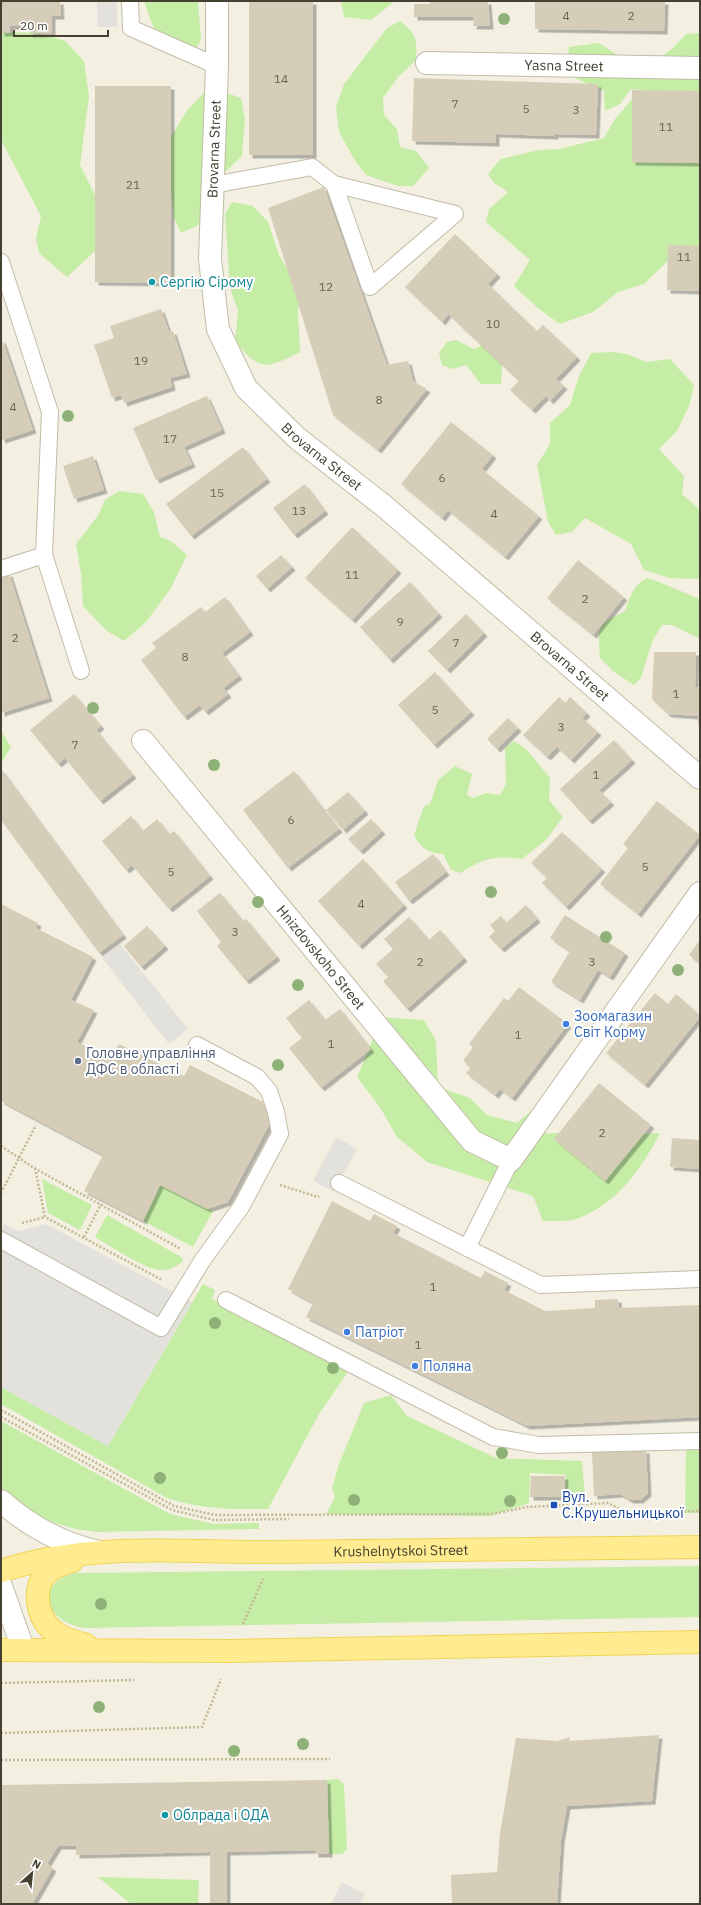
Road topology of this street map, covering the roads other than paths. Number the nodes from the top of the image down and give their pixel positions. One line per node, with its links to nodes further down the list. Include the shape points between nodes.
1 (130, 1): 4 (lane, via 131,28)
2 (217, 1): 4 (street, Brovarna Street)
3 (427, 63): 5 (street, Yasna Street)
4 (217, 66): 7 (street, Brovarna Street)
5 (700, 68)
6 (334, 184): 6 (lane, via 448,212 455,214 370,287); 7 (lane, via 312,167)
7 (213, 185): 13 (street, Brovarna Street, via 210,259 218,329 246,388 297,438 384,506)
8 (1, 262): 9 (lane, via 50,412)
9 (44, 555): 10 (lane); 11 (lane)
10 (1, 569)
11 (81, 671)
12 (142, 741): 16 (street, Hnizdovskoho Street, via 472,1141)
13 (700, 778)
14 (700, 894): 16 (street)
15 (197, 1045): 18 (lane, via 257,1077 269,1091 280,1134 241,1207 202,1261 161,1328)
16 (511, 1160): 19 (lane)
17 (339, 1183): 19 (lane)
18 (1, 1240)
19 (467, 1248): 20 (lane, via 541,1285)
20 (700, 1279)
21 (226, 1300): 22 (lane, via 493,1437 539,1445)
22 (700, 1441)
23 (1, 1501): 25 (street, via 52,1536 76,1546)
24 (700, 1547): 25 (main road, Krushelnytskoi Street)
25 (103, 1552): 26 (main road, Krushelnytskoi Street, via 30,1561); 31 (main road, Krushelnytskoi Street, via 69,1561 46,1574 40,1583 38,1605 44,1622 62,1638)
26 (1, 1571)
27 (1, 1586): 29 (street)
28 (700, 1642): 31 (main road, Krushelnytskoi Street, via 232,1651)
29 (23, 1649): 30 (main road, Krushelnytskoi Street); 31 (main road, Krushelnytskoi Street)
30 (1, 1650)
31 (104, 1650)

